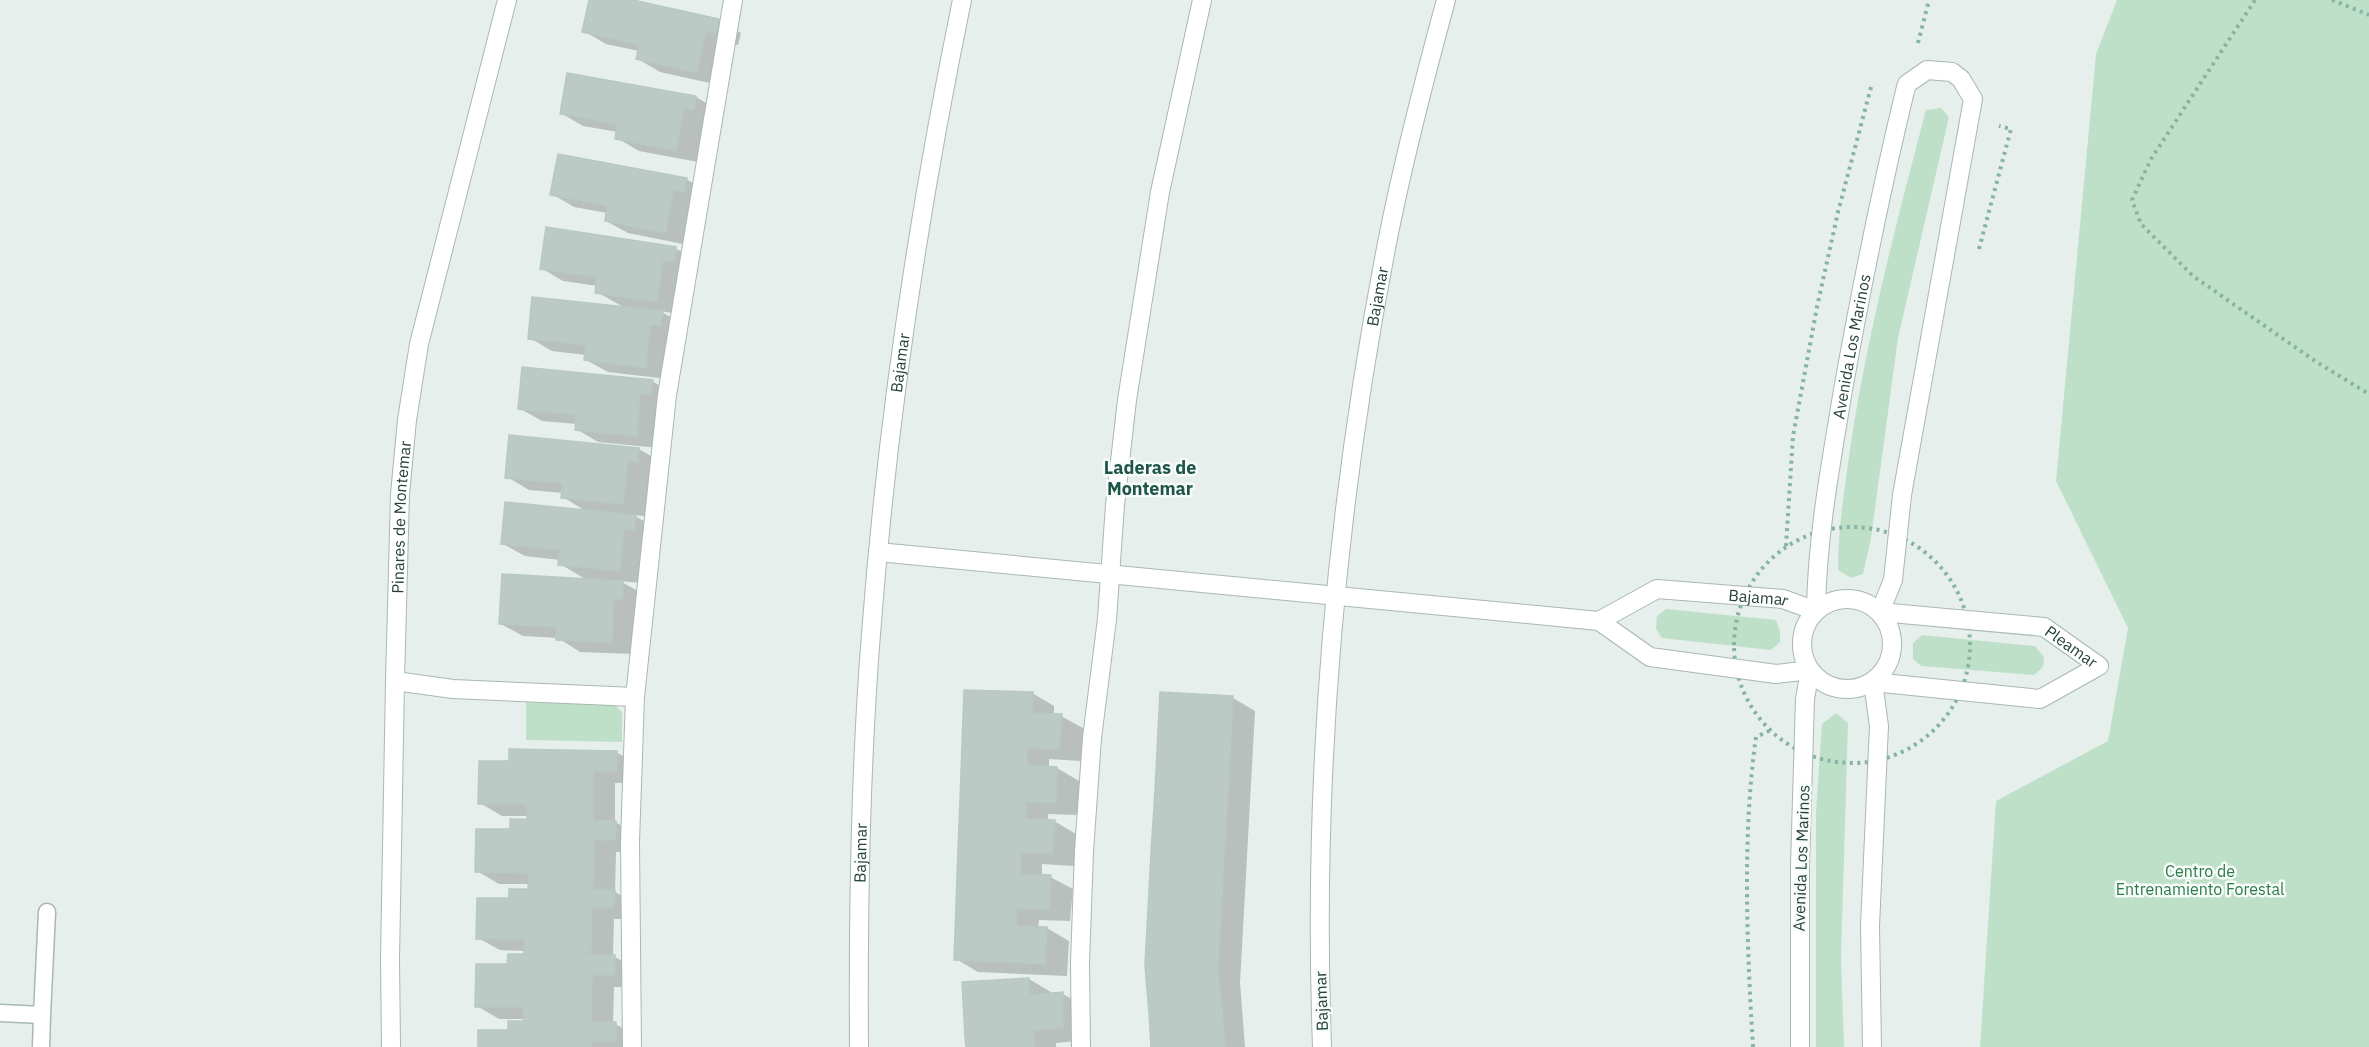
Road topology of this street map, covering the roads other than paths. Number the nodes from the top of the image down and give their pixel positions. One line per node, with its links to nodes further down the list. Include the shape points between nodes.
1 (507, 0): 13 (street, Pinares de Montemar, via 419,344 400,494)
2 (734, 0): 15 (street, via 667,395)
3 (962, 0): 6 (street, Bajamar, via 909,287)
4 (1202, 0): 7 (street, via 1160,192 1142,296 1115,505)
5 (1446, 0): 8 (street, Bajamar, via 1389,231 1344,507)
6 (878, 552): 7 (street); 22 (street, Bajamar, via 862,781)
7 (1111, 575): 8 (street); 23 (street, via 1092,738 1084,851)
8 (1335, 596): 11 (street); 24 (street, Bajamar, via 1320,835)
9 (1816, 611): 10 (street, via 1841,598 1869,603); 10 (street, Avenida Los Marinos, via 1821,530 1861,288 1906,88 1927,70 1952,72 1973,99 1902,495 1893,580); 11 (street, Bajamar, via 1783,599 1657,589); 12 (street, via 1808,621 1802,645)
10 (1880, 612): 14 (street, via 1888,622 1893,648 1889,662); 14 (street, Pleamar, via 2044,627 2099,666 2040,699)
11 (1599, 621): 12 (street, via 1650,657 1776,674)
12 (1810, 670): 14 (street, via 1820,680 1839,688 1860,688); 25 (street, Avenida Los Marinos, via 1805,699 1799,908)
13 (394, 681): 15 (street, via 453,689); 20 (street, Pinares de Montemar)
14 (1873, 682): 26 (street, via 1879,726 1870,926)
15 (635, 697): 21 (street, via 630,854)
16 (47, 912): 18 (lane)
17 (0, 1013): 18 (lane)
18 (42, 1015): 19 (lane)
19 (41, 1047)
20 (392, 1047)
21 (632, 1047)
22 (859, 1047)
23 (1081, 1047)
24 (1322, 1047)
25 (1800, 1047)
26 (1872, 1047)

